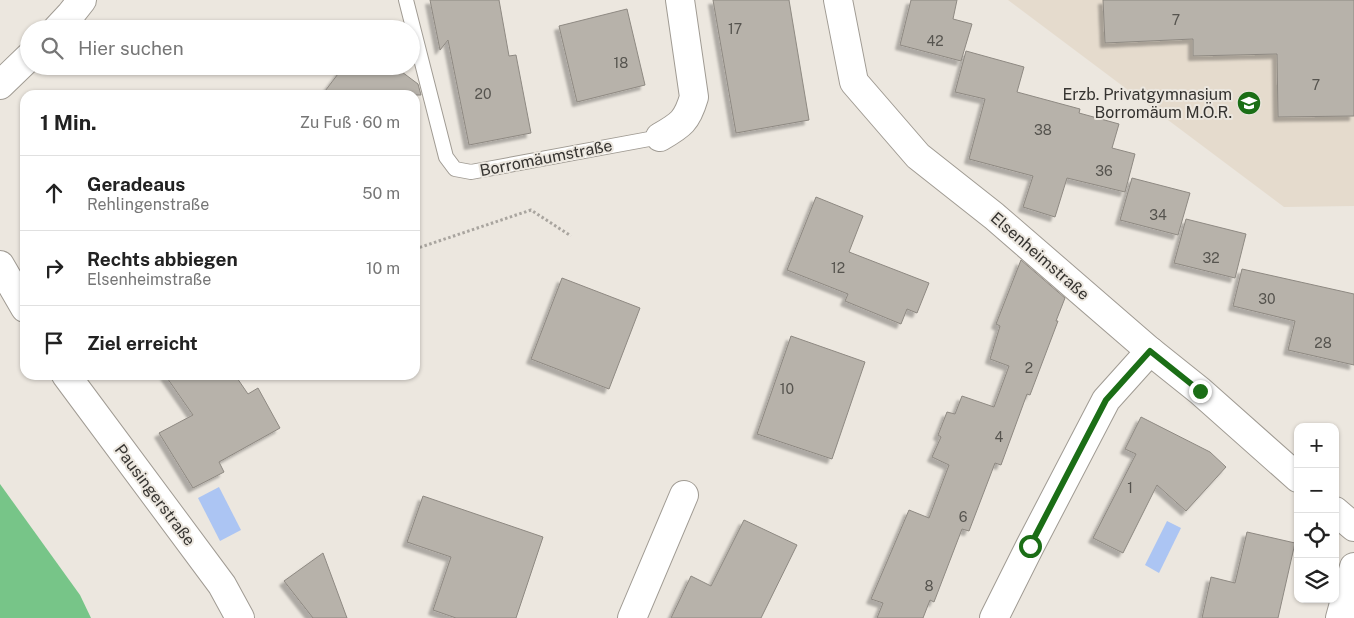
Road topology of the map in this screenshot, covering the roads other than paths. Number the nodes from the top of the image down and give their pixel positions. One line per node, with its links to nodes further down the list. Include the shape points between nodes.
1 (82, 0): 5 (street)
2 (406, 0): 6 (lane, Borromäumstraße)
3 (680, 0): 10 (street, Borromäumstraße, via 694,97 679,126)
4 (838, 0): 13 (street, Elsenheimstraße, via 854,82 918,156 994,216)
5 (65, 20)
6 (411, 20)
7 (420, 55): 10 (lane, Borromäumstraße, via 446,157 455,169 471,172)
8 (20, 66): 9 (street)
9 (0, 85)
10 (660, 137)
11 (0, 265): 12 (street)
12 (20, 299)
13 (1150, 351): 15 (street, Elsenheimstraße); 22 (street, via 1106,400)
14 (70, 380): 20 (street, Pausingerstraße, via 222,585)
15 (1294, 474)
16 (684, 496): 21 (street)
17 (1337, 513): 18 (street)
18 (1354, 527)
19 (1354, 566): 23 (street)
20 (240, 618)
21 (632, 618)
22 (994, 618)
23 (1340, 618)

